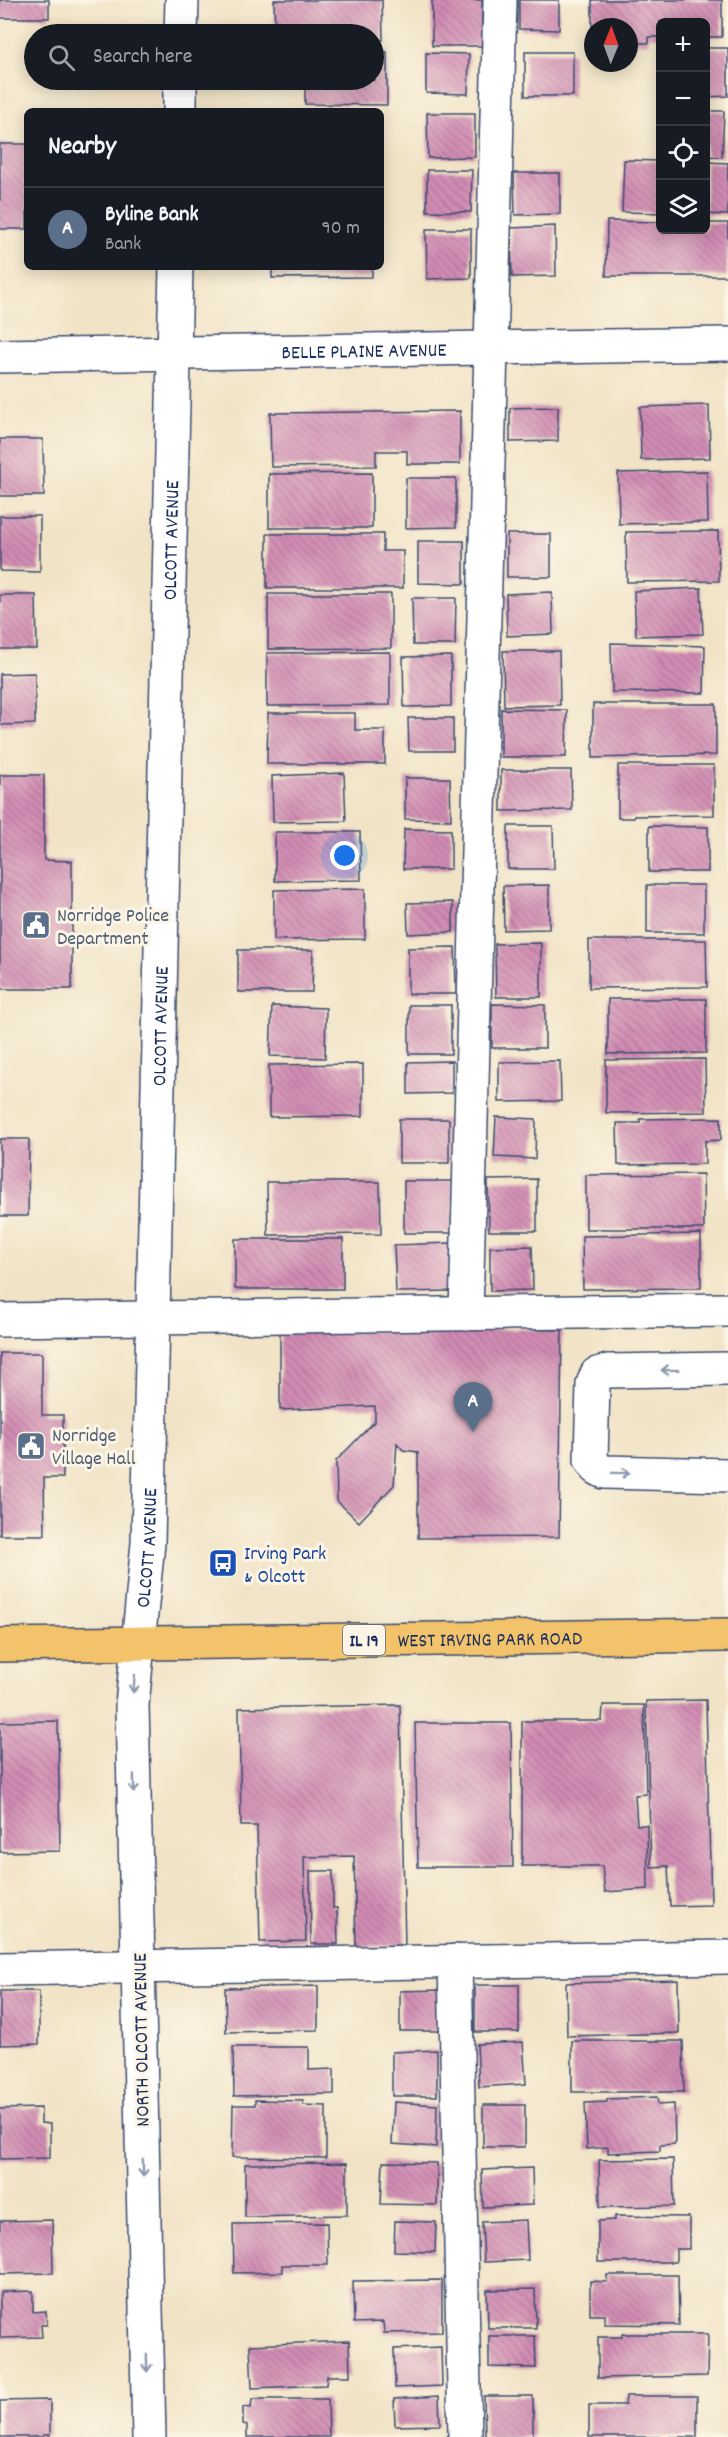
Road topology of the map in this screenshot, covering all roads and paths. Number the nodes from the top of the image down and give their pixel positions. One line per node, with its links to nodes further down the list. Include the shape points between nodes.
1 (182, 0): 3 (street)
2 (500, 0): 8 (street)
3 (182, 24)
4 (180, 90): 5 (street)
5 (180, 108)
6 (176, 270): 9 (street, OLCOTT AVENUE)
7 (728, 344): 8 (street, BELLE PLAINE AVENUE)
8 (492, 347): 9 (street, BELLE PLAINE AVENUE); 12 (street)
9 (174, 353): 10 (street, BELLE PLAINE AVENUE); 13 (street, OLCOTT AVENUE)
10 (0, 356)
11 (728, 1310): 12 (street)
12 (466, 1314): 13 (street)
13 (153, 1318): 14 (street); 18 (street, OLCOTT AVENUE, via 148,1543)
14 (0, 1320)
15 (728, 1369): 16 (street, one-way to 16, via 597,1374 593,1384 591,1460 604,1472)
16 (728, 1474)
17 (728, 1635): 18 (main road, WEST IRVING PARK ROAD / IL 19)
18 (139, 1643): 19 (main road, WEST IRVING PARK ROAD / IL 19); 22 (street, NORTH OLCOTT AVENUE, one-way to 22, via 132,1705)
19 (0, 1645)
20 (728, 1957): 21 (street)
21 (455, 1961): 22 (street); 25 (street)
22 (138, 1967): 23 (street); 24 (street, NORTH OLCOTT AVENUE, one-way to 24)
23 (0, 1969)
24 (149, 2437)
25 (465, 2437)

